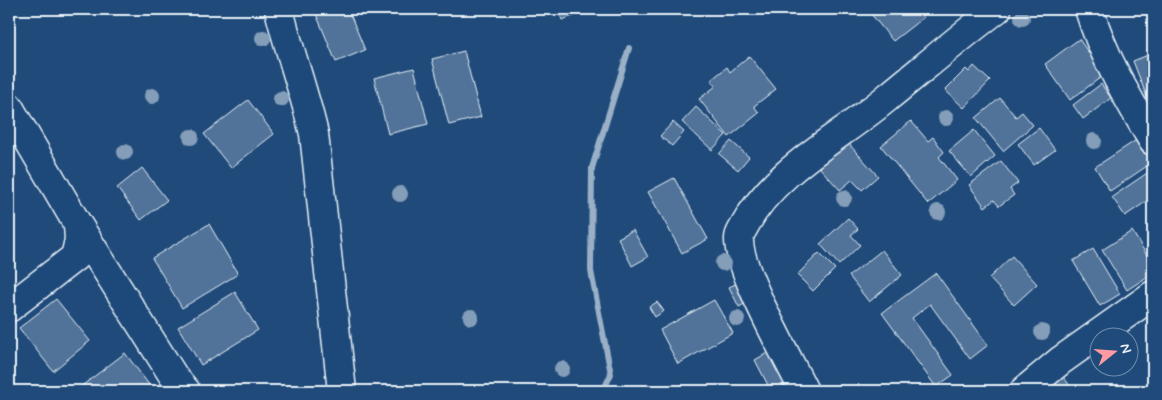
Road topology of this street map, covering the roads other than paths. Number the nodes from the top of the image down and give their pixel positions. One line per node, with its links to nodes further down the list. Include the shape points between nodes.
1 (279, 9): 10 (street, via 290,56 306,96 314,134)
2 (997, 9): 11 (street, via 887,99 816,151 768,192 748,218 739,237 741,256)
3 (1089, 9): 5 (street, via 1115,78)
4 (9, 107): 6 (street)
5 (1153, 140)
6 (78, 225): 8 (street, via 75,257); 9 (street)
7 (1153, 295): 12 (street, via 1066,356)
8 (9, 308)
9 (186, 391)
10 (342, 391)
11 (804, 391)
12 (1024, 391)

